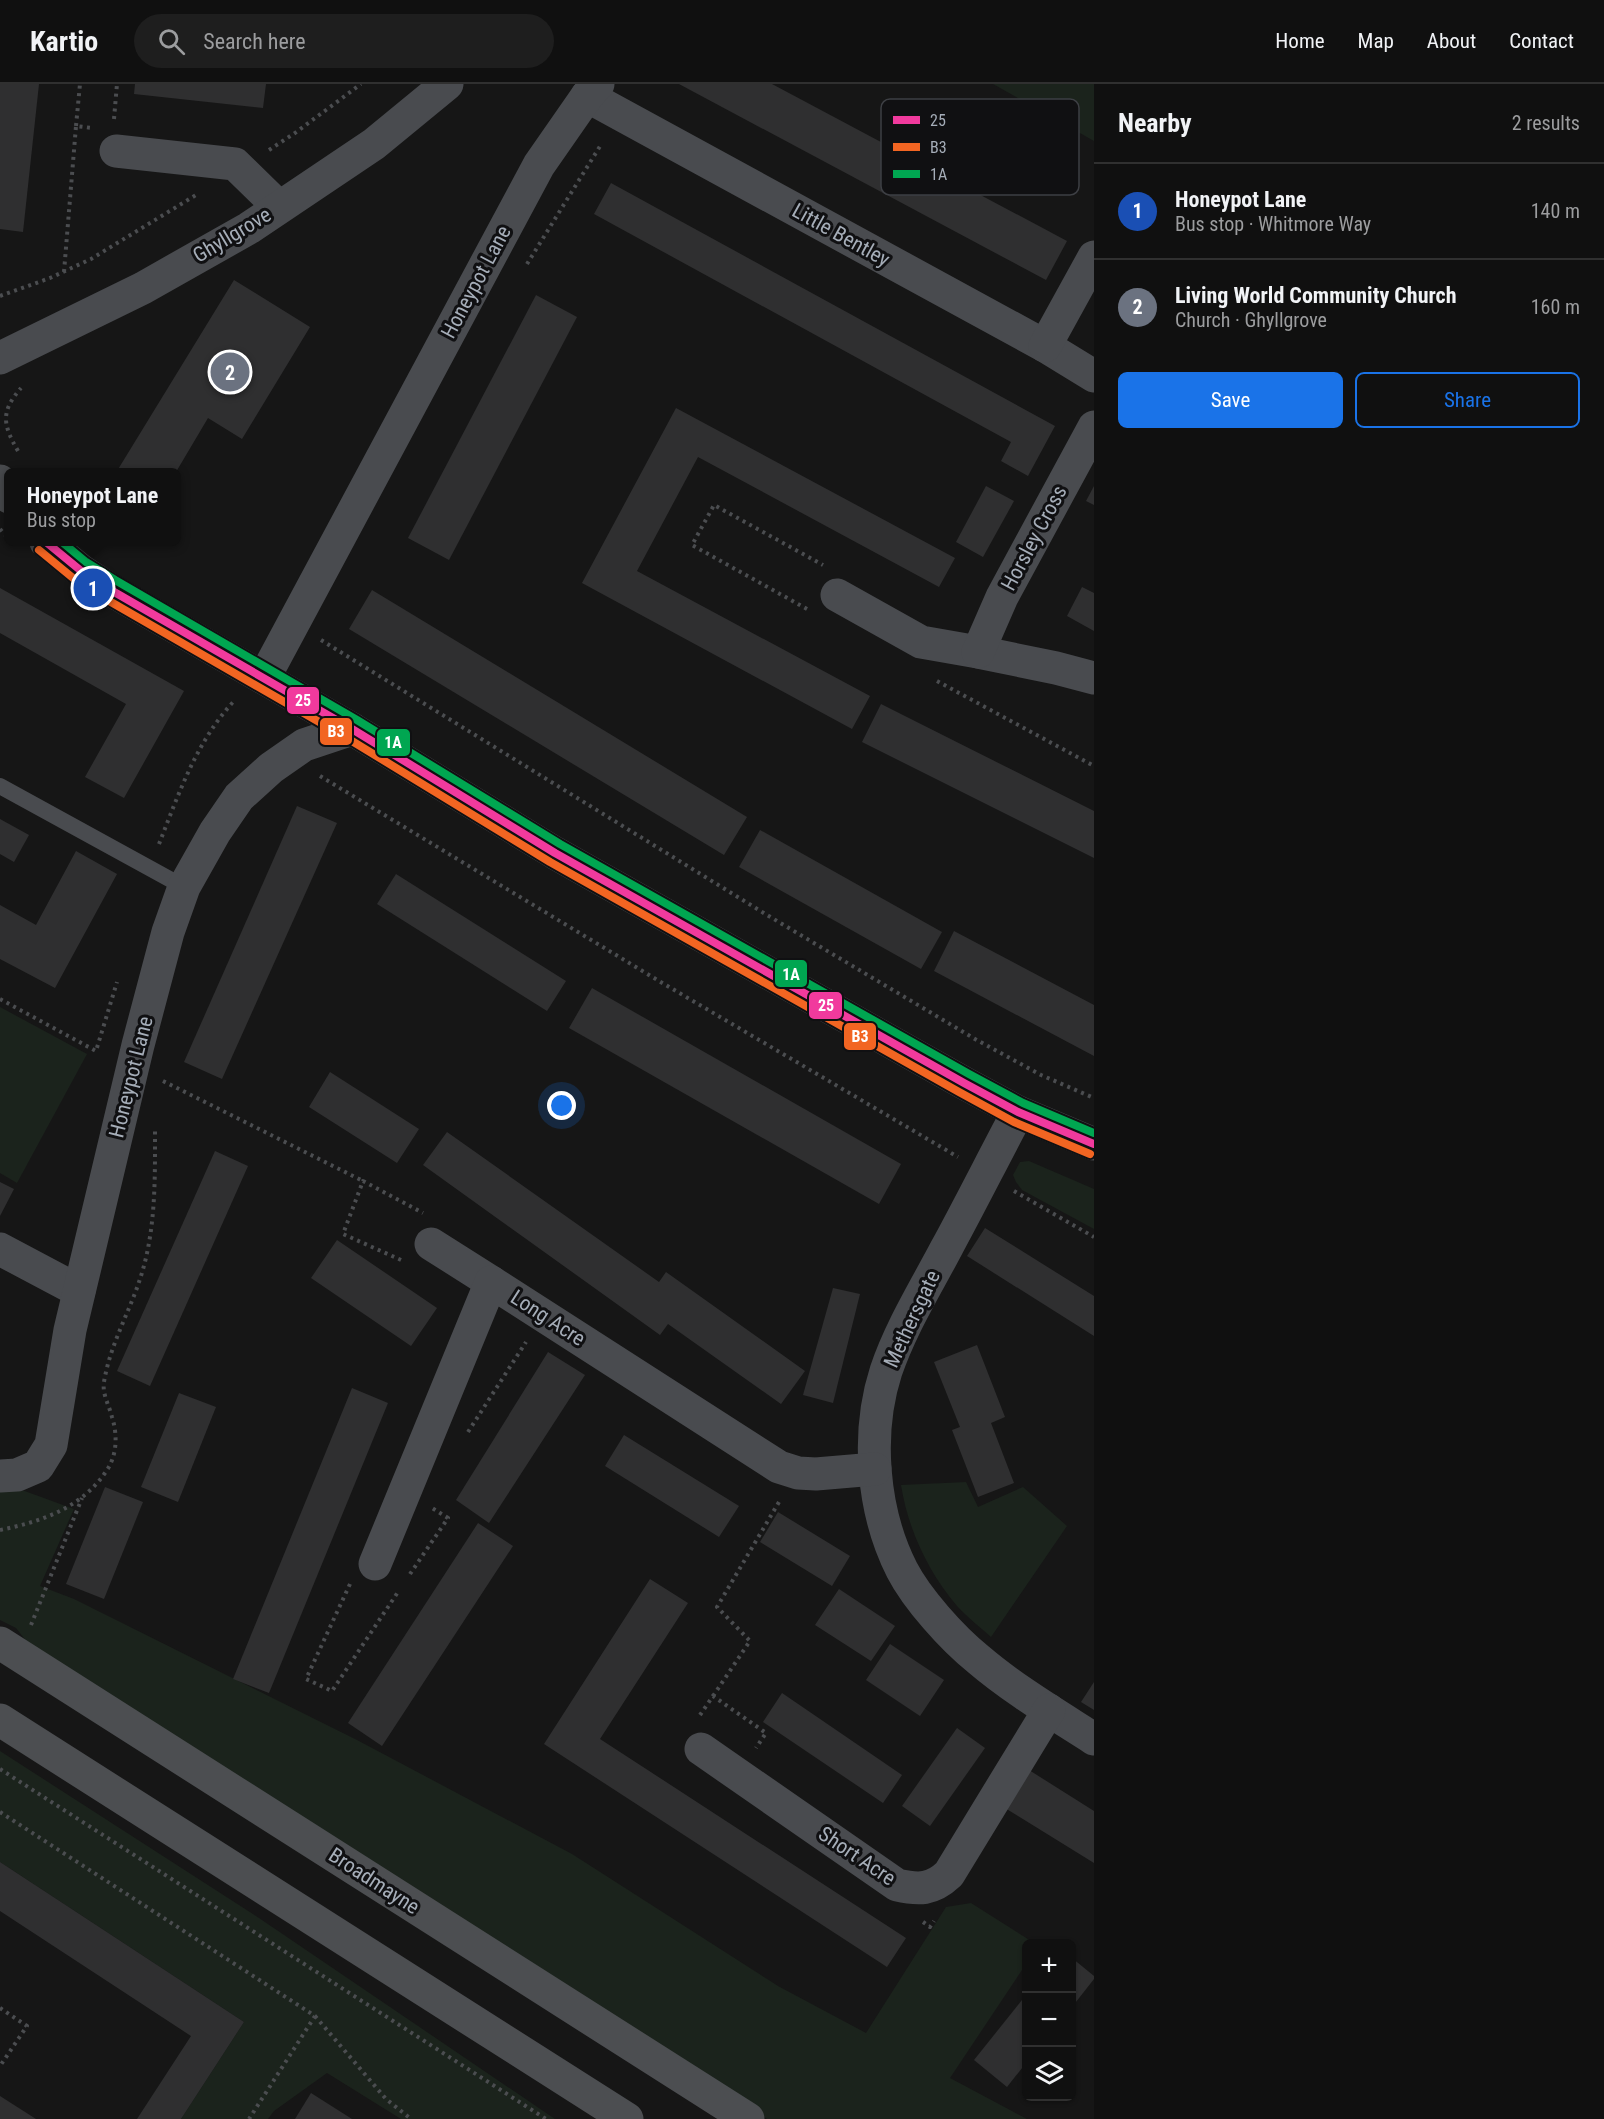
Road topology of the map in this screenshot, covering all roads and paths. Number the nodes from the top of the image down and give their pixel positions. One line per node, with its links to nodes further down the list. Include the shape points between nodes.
1 (80, 84): 6 (path)
2 (117, 84): 8 (path)
3 (361, 84): 9 (path)
4 (447, 84): 11 (street, Ghyllgrove, via 374,144)
5 (593, 90): 15 (street, Little Bentley); 25 (street, Honeypot Lane, via 539,165)
6 (76, 126)
7 (604, 139): 13 (path)
8 (115, 140): 11 (street, via 235,164)
9 (267, 151)
10 (197, 194): 14 (path, via 91,259)
11 (279, 207): 16 (street, Ghyllgrove, via 143,288)
12 (1094, 257): 15 (street)
13 (525, 268)
14 (0, 296)
15 (1045, 346): 17 (street, Little Bentley)
16 (0, 358)
17 (1094, 376)
18 (26, 384): 20 (path, via 6,413 6,430)
19 (1094, 427): 24 (street, Horsley Cross, via 1002,597)
20 (20, 456)
21 (51, 546): 25 (street, via 109,589)
22 (837, 595): 24 (street, via 921,642)
23 (311, 634): 36 (path, via 965,1033 1041,1075)
24 (978, 652): 26 (street)
25 (264, 678): 28 (street)
26 (1094, 678)
27 (238, 698): 31 (path, via 198,750)
28 (352, 729): 32 (street, Honeypot Lane, via 304,745 239,797); 37 (street, via 555,853)
29 (313, 772): 40 (path)
30 (0, 786): 32 (lane)
31 (157, 849)
32 (184, 887): 47 (street, Honeypot Lane, via 138,1045)
33 (120, 972): 34 (path, via 96,1052)
34 (0, 999)
35 (155, 1077): 41 (path)
36 (1094, 1098)
37 (1018, 1112): 39 (street); 50 (street, Methersgate, via 893,1353 876,1421)
38 (155, 1125): 53 (path, via 151,1233 104,1383 116,1433 115,1452 106,1471)
39 (1094, 1144)
40 (962, 1159)
41 (363, 1181): 44 (path); 44 (path, via 343,1234)
42 (1008, 1188): 43 (path)
43 (1094, 1237)
44 (421, 1240): 46 (street)
45 (0, 1249): 47 (street)
46 (491, 1282): 50 (street, Long Acre, via 779,1467 816,1474); 56 (street, Long Acre)
47 (79, 1291): 51 (street, Honeypot Lane, via 51,1446 38,1466 17,1475)
48 (531, 1335): 49 (path)
49 (467, 1434)
50 (875, 1469): 59 (street, Methersgate, via 880,1509 890,1541 902,1571 920,1597 978,1660)
51 (0, 1476)
52 (784, 1494): 58 (path, via 717,1607 750,1641)
53 (82, 1497): 55 (path, via 31,1523); 57 (path)
54 (428, 1506): 56 (path, via 448,1518 332,1691 306,1679)
55 (0, 1530)
56 (363, 1573)
57 (14, 1637): 72 (main road, Broadmayne)
58 (713, 1696)
59 (1049, 1710): 61 (street, Methersgate); 62 (street, Short Acre, via 948,1874 938,1884 926,1888 897,1885)
60 (0, 1720): 71 (main road)
61 (1094, 1739)
62 (701, 1749)
63 (0, 1769): 70 (path)
64 (0, 1812): 66 (path)
65 (0, 2008): 67 (path, via 27,2026)
66 (315, 2016): 68 (path); 69 (path, via 386,2099)
67 (0, 2066)
68 (249, 2119)
69 (411, 2119)
70 (546, 2119)
71 (627, 2119)
72 (748, 2119)

